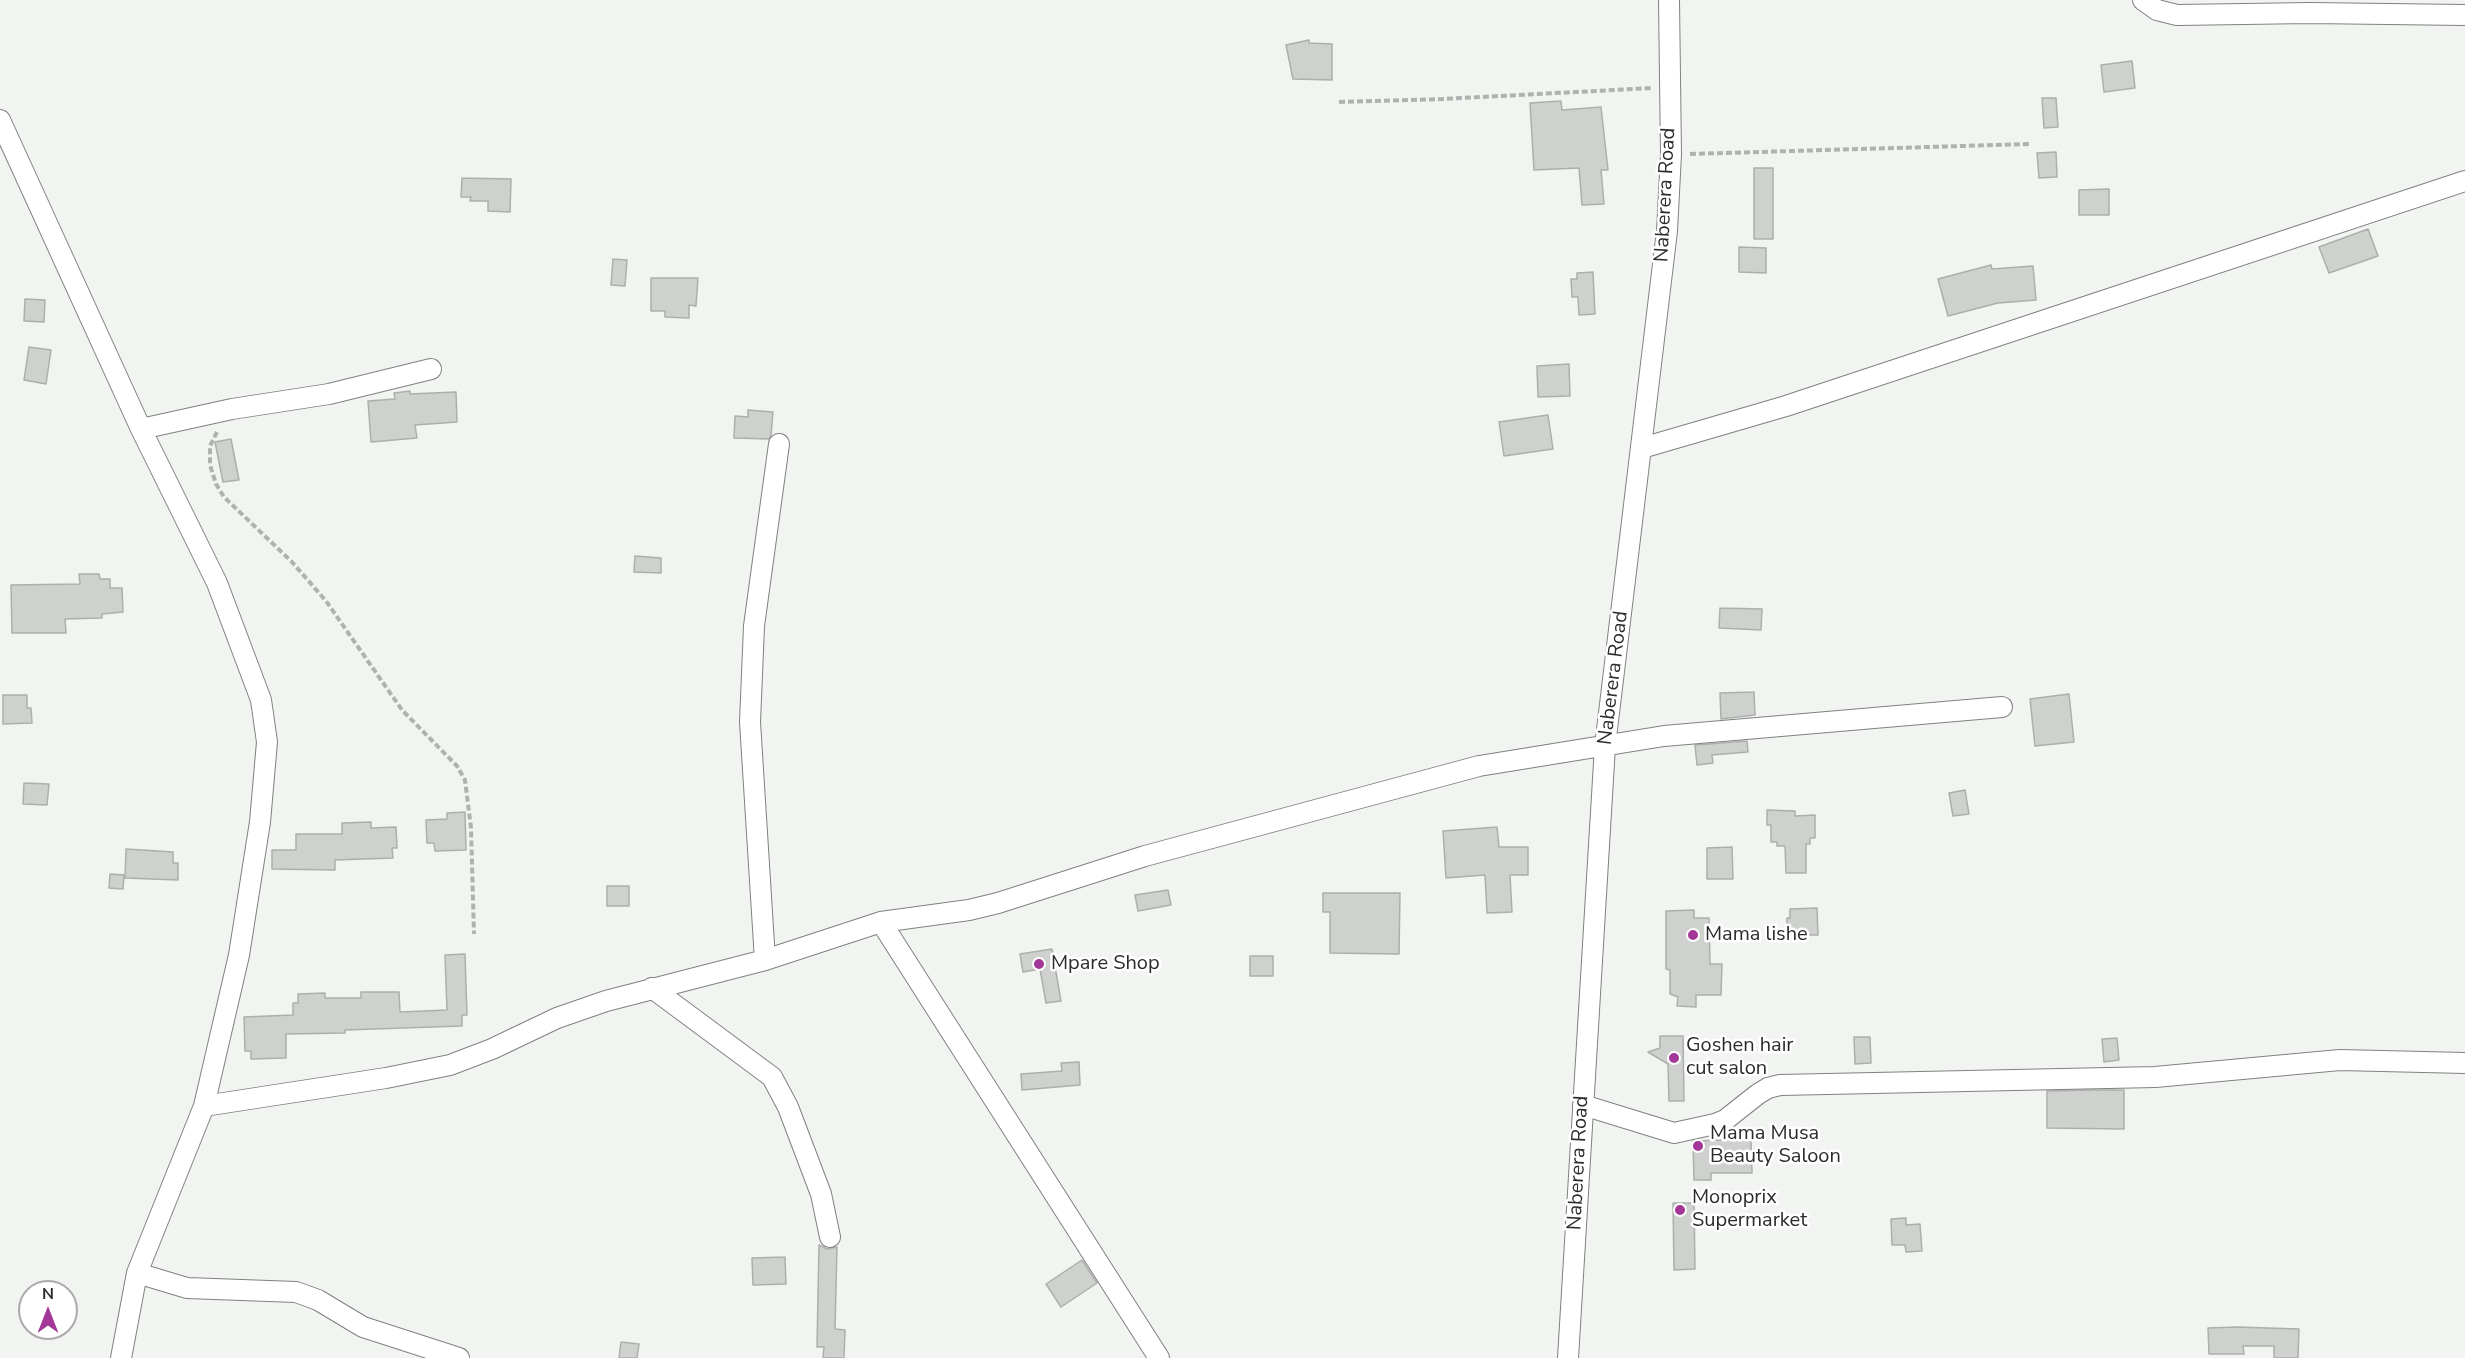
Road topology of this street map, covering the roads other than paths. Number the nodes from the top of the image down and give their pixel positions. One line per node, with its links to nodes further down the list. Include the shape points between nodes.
1 (1669, 0): 9 (street, Naberera Road, via 1671,154)
2 (2143, 0): 3 (street, via 2157,10 2177,15)
3 (2465, 15)
4 (0, 120): 7 (street)
5 (2465, 181): 9 (street, via 1786,406)
6 (431, 369): 7 (street, via 329,394 232,409)
7 (141, 429): 16 (street, via 217,583 261,700 267,741 260,822 240,955)
8 (779, 444): 13 (street, via 754,626 750,722)
9 (1642, 448): 11 (street, Naberera Road)
10 (2002, 707): 11 (street, via 1742,728)
11 (1605, 746): 12 (street, via 1479,766 1145,856 998,903); 17 (street, Naberera Road)
12 (881, 922): 13 (street); 22 (street)
13 (765, 960): 14 (street)
14 (652, 988): 16 (street, via 557,1018 450,1065); 18 (street, via 772,1077 788,1107 821,1194)
15 (2465, 1063): 17 (street, via 2340,1060 2155,1077 1780,1085 1758,1094 1715,1125 1674,1133)
16 (204, 1106): 19 (street)
17 (1583, 1106): 23 (street, Naberera Road)
18 (831, 1237)
19 (137, 1273): 20 (street); 21 (street, via 186,1288 296,1292 318,1300 363,1327)
20 (121, 1358)
21 (459, 1358)
22 (1159, 1358)
23 (1568, 1358)

